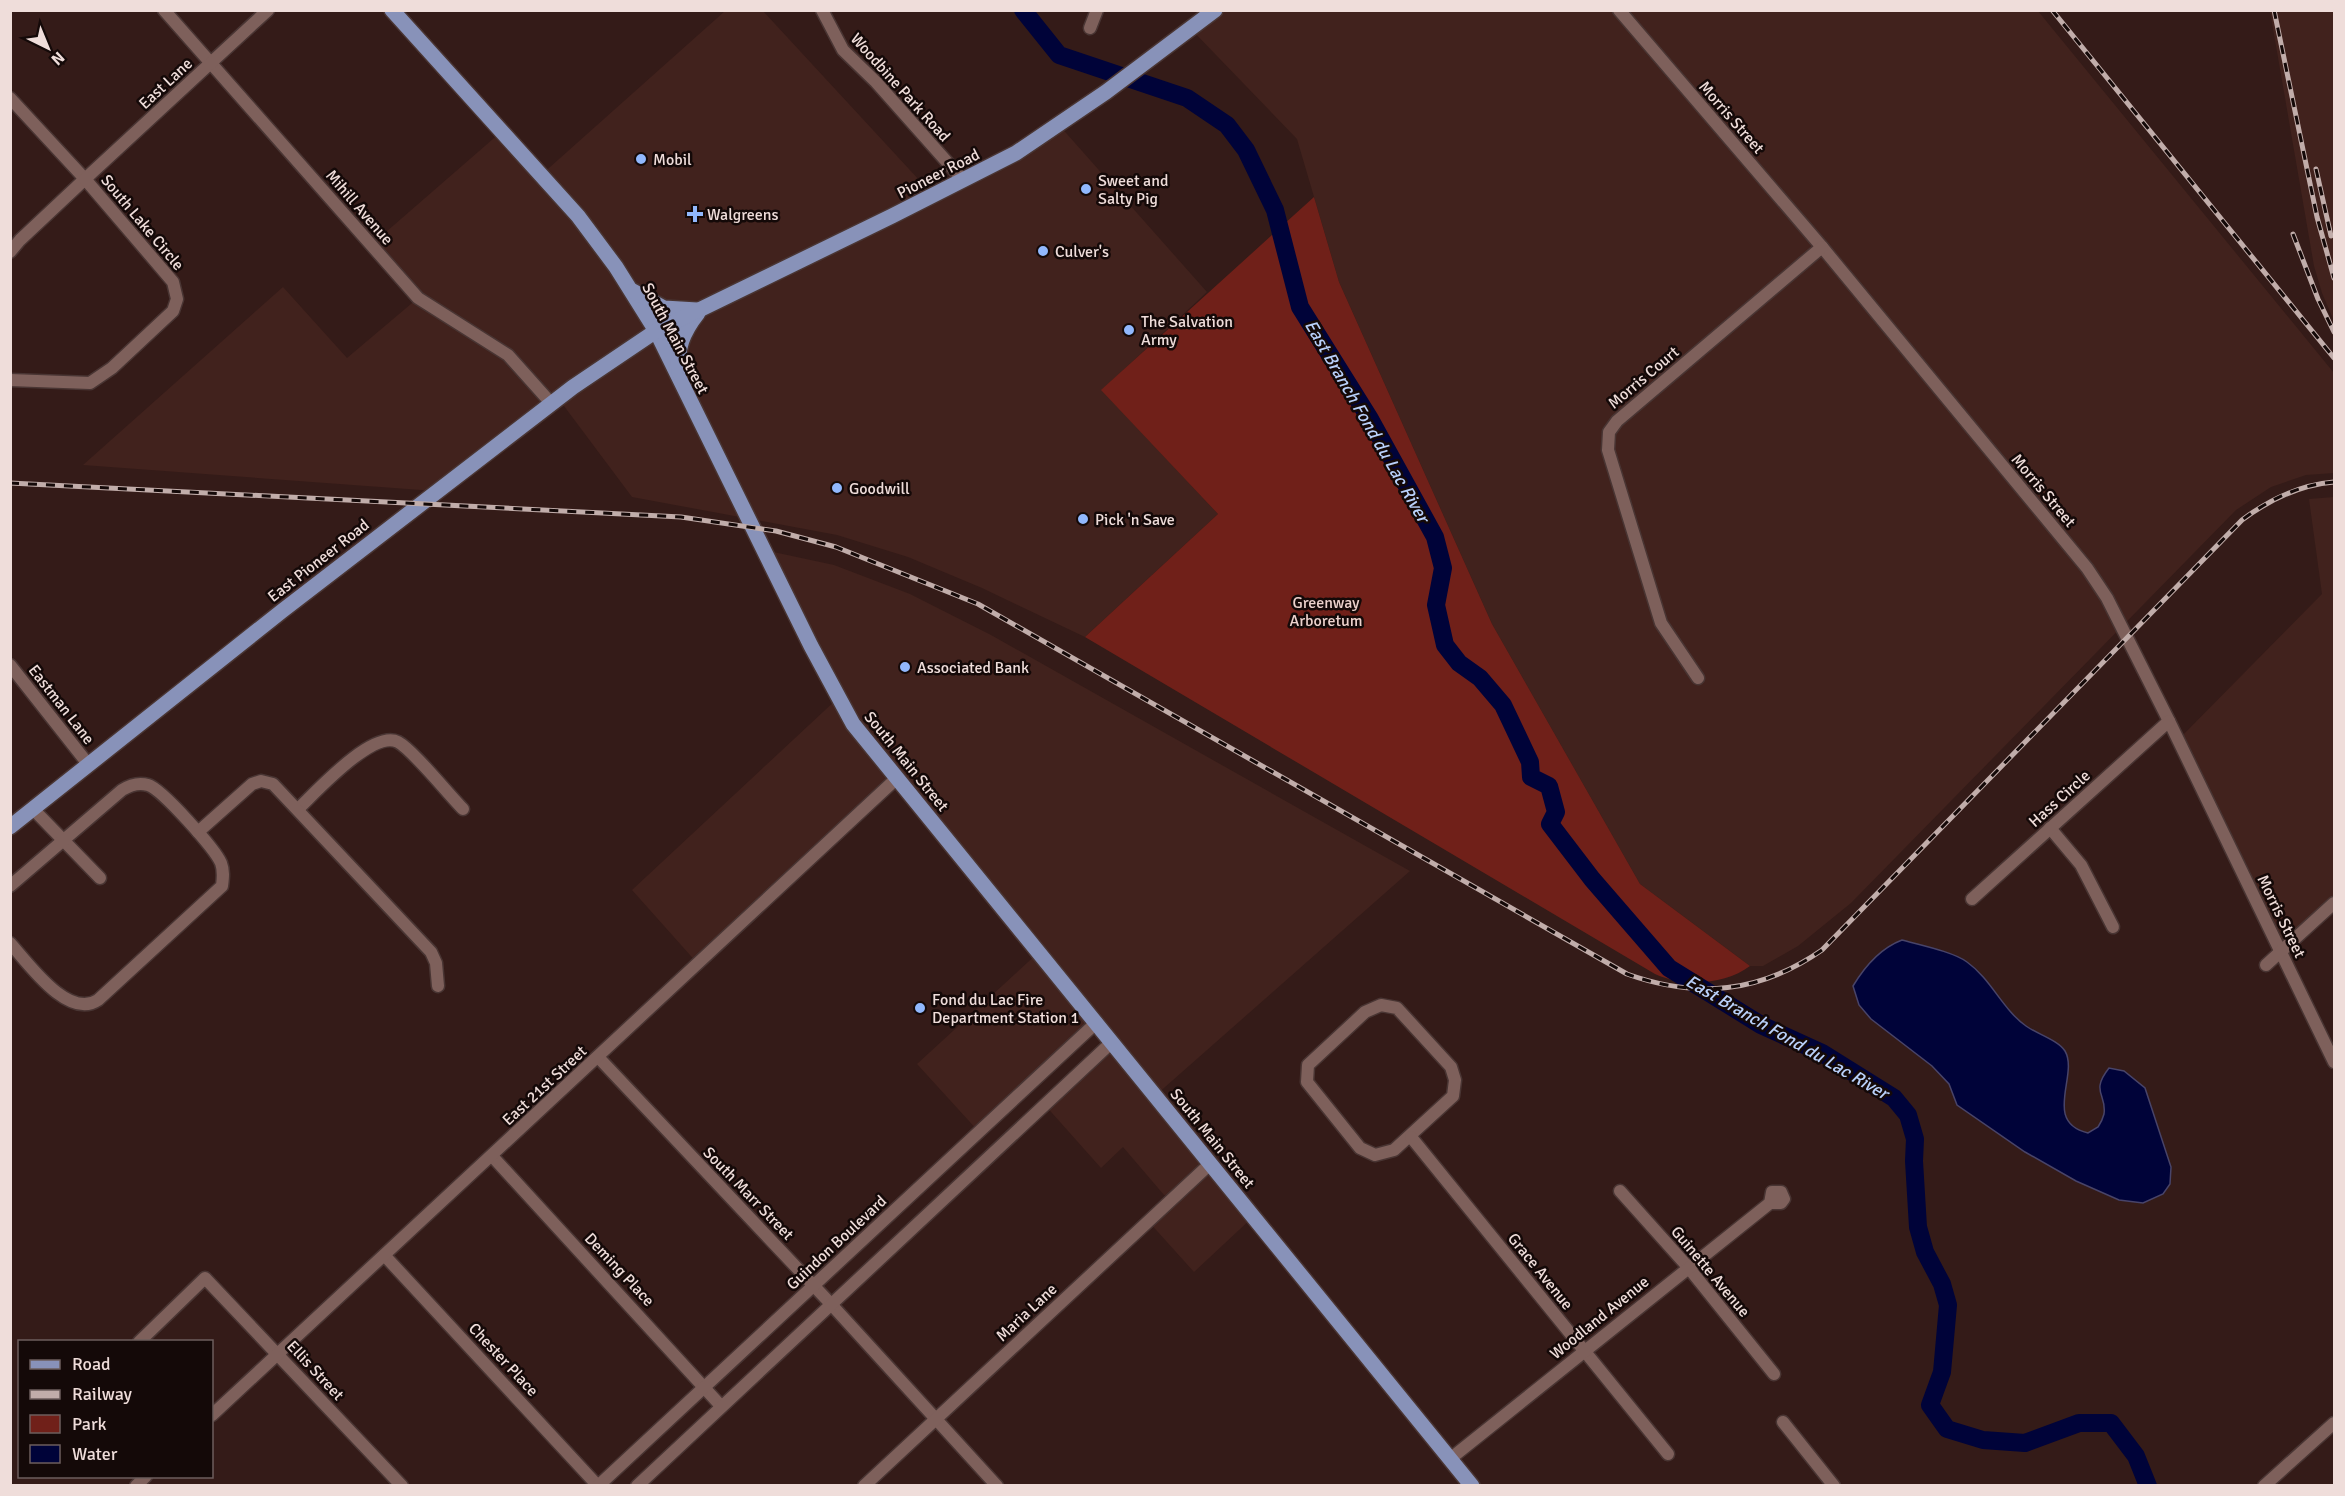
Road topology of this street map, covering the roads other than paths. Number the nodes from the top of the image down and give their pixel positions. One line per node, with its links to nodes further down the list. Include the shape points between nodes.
1 (164, 10): 9 (street, Mihill Avenue)
2 (268, 10): 9 (street, East Lane)
3 (392, 10): 15 (main road, South Main Street, via 578,216)
4 (822, 10): 12 (street, Woodbine Park Road, via 843,50)
5 (1097, 10): 8 (street)
6 (1215, 10): 12 (main road, Pioneer Road, via 1029,145)
7 (1619, 10): 13 (street, Morris Street)
8 (1090, 28)
9 (210, 63): 11 (street, East Lane); 20 (street, Mihill Avenue, via 418,298 508,355)
10 (10, 98): 11 (street, South Lake Circle)
11 (85, 179): 14 (street, South Lake Circle); 18 (street, South Lake Circle, via 172,282 177,293 176,305 98,380)
12 (963, 180): 16 (main road, Pioneer Road)
13 (1822, 248): 22 (street, Morris Court, via 1617,420 1608,432 1608,450 1661,623); 23 (street, Morris Street, via 2088,568)
14 (10, 252)
15 (628, 288): 16 (main road, via 664,308); 17 (main road, South Main Street)
16 (700, 310): 17 (main road, Pioneer Road); 19 (main road, via 678,350)
17 (656, 331): 19 (main road, South Main Street); 20 (main road, East Pioneer Road)
18 (10, 380)
19 (680, 381): 25 (main road, South Main Street, via 832,686 853,724)
20 (550, 402): 24 (main road, East Pioneer Road)
21 (10, 665): 24 (street, Eastman Lane)
22 (1698, 678)
23 (2169, 721): 30 (street, Hass Circle); 39 (street, Morris Street)
24 (88, 764): 27 (main road, East Pioneer Road)
25 (897, 778): 42 (main road, South Main Street); 44 (street, East 21st Street)
26 (298, 808): 28 (street, via 360,754 388,740 403,746); 31 (street, via 273,784 257,781); 41 (street, via 431,952)
27 (33, 809): 29 (main road, East Pioneer Road); 32 (street)
28 (463, 809)
29 (10, 827)
30 (2050, 828): 35 (street, Hass Circle); 37 (street, via 2082,865)
31 (198, 832): 32 (street, via 157,789 136,784 122,790); 38 (street, via 221,864 222,886 95,1002 83,1005 66,999)
32 (63, 840): 33 (street); 34 (street)
33 (100, 878)
34 (10, 886)
35 (1972, 899)
36 (2334, 903): 39 (street)
37 (2113, 927)
38 (10, 943)
39 (2280, 951): 40 (street); 45 (street, Morris Street)
40 (2266, 965)
41 (438, 986)
42 (1097, 1022): 43 (main road, South Main Street); 53 (street, Guindon Boulevard)
43 (1112, 1042): 48 (main road, South Main Street); 54 (street)
44 (598, 1057): 47 (street, East 21st Street); 53 (street, South Marr Street)
45 (2334, 1062)
46 (1411, 1137): 46 (street, via 1454,1096 1455,1080 1451,1066 1397,1008 1381,1005 1365,1012 1308,1065 1306,1082 1360,1148 1375,1155 1394,1150); 56 (street, Grace Avenue)
47 (492, 1156): 51 (street, East 21st Street); 59 (street, Deming Place)
48 (1211, 1163): 62 (street, Maria Lane); 66 (main road, South Main Street)
49 (1620, 1191): 52 (street, Guinette Avenue)
50 (1770, 1203): 52 (street, Woodland Avenue)
51 (385, 1256): 57 (street, East 21st Street); 68 (street, Chester Place)
52 (1688, 1267): 56 (street, Woodland Avenue); 58 (street, Guinette Avenue)
53 (814, 1286): 54 (street, South Marr Street); 59 (street, Guindon Boulevard)
54 (830, 1303): 60 (street); 62 (street, South Marr Street)
55 (140, 1340): 57 (street, Ellis Street, via 205,1278)
56 (1584, 1351): 65 (street, Grace Avenue); 66 (street, Woodland Avenue)
57 (278, 1353): 61 (street, East 21st Street); 67 (street, Ellis Street)
58 (1774, 1374)
59 (705, 1387): 60 (street, Deming Place); 68 (street, Guindon Boulevard)
60 (721, 1406): 69 (street)
61 (213, 1414)
62 (936, 1419): 70 (street, Maria Lane); 71 (street, South Marr Street)
63 (1784, 1422): 73 (street)
64 (2334, 1423): 74 (street)
65 (1668, 1454)
66 (1450, 1459): 72 (main road, South Main Street)
67 (402, 1485)
68 (598, 1485)
69 (637, 1485)
70 (864, 1485)
71 (997, 1485)
72 (1472, 1485)
73 (1834, 1485)
74 (2264, 1485)

